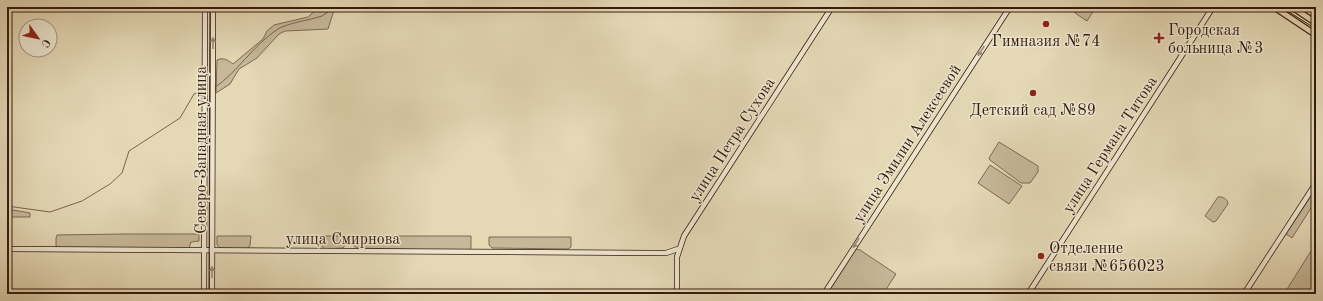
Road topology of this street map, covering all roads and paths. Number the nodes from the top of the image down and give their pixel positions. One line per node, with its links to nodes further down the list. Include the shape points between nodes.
1 (205, 7): 13 (street, Северо-Западная улица)
2 (213, 7): 14 (street, Северо-Западная улица, one-way to 2)
3 (832, 7): 12 (street, улица Петра Сухова)
4 (1010, 7): 18 (street, улица Эмилии Алексеевой, one-way to 18)
5 (1212, 7): 19 (street, улица Германа Титова)
6 (1274, 7): 9 (main road)
7 (1292, 7): 8 (main road)
8 (1316, 23)
9 (1316, 35)
10 (1316, 184): 20 (street)
11 (7, 249): 13 (street, улица Смирнова)
12 (678, 249): 14 (street, улица Смирнова, via 666,253); 17 (street, улица Петра Сухова)
13 (204, 251): 14 (street, улица Смирнова); 15 (street, Северо-Западная улица)
14 (212, 251): 16 (street, Северо-Западная улица, one-way to 14)
15 (204, 294)
16 (212, 294)
17 (677, 294)
18 (824, 294)
19 (1028, 294)
20 (1244, 294)

